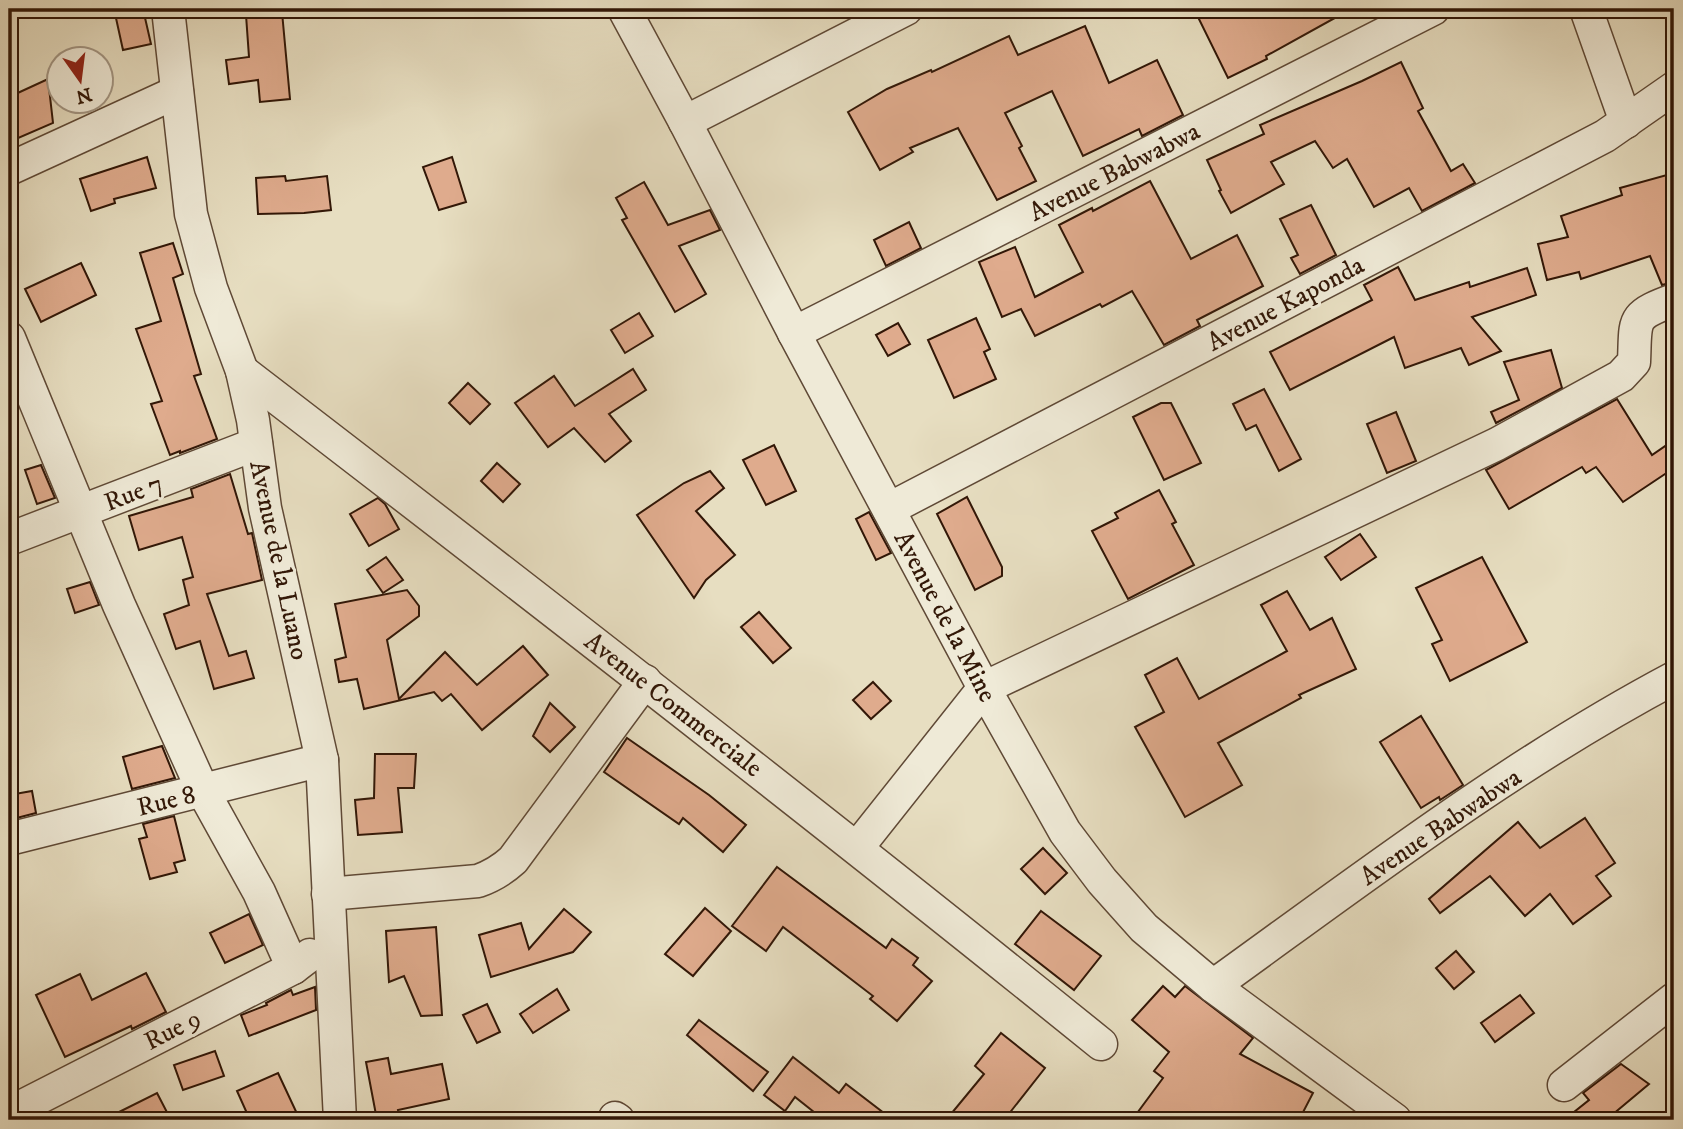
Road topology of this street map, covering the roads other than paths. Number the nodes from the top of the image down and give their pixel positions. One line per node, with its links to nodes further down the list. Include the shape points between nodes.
1 (168, 9): 7 (street, Avenue de la Luano)
2 (624, 9): 8 (street, Avenue de la Mine)
3 (906, 9): 8 (street)
4 (1433, 9): 12 (street, Avenue Babwabwa)
5 (1586, 9): 9 (street)
6 (1674, 88): 9 (street, Avenue Kaponda)
7 (177, 92): 10 (street); 14 (street, Avenue de la Luano, via 191,214)
8 (685, 122): 12 (street, Avenue de la Mine)
9 (1626, 122): 16 (street, Avenue Kaponda)
10 (9, 169)
11 (1674, 300): 21 (street, via 1640,316 1635,324 1634,362 1621,376 1497,444)
12 (794, 333): 16 (street, Avenue de la Mine)
13 (9, 338): 17 (street)
14 (242, 371): 15 (street, Avenue de la Luano); 20 (street, Avenue Commerciale)
15 (256, 444): 17 (street, Rue 7); 22 (street, Avenue de la Luano, via 265,508)
16 (889, 509): 21 (street, Avenue de la Mine)
17 (82, 512): 18 (street, Rue 7); 23 (street)
18 (9, 539)
19 (1674, 678): 29 (street, Avenue Babwabwa, via 1470,801)
20 (645, 681): 25 (street, Avenue Commerciale); 26 (street, via 502,870 478,881)
21 (984, 688): 25 (street); 29 (street, Avenue de la Mine, via 1043,796 1087,862 1144,928)
22 (322, 760): 23 (street, Rue 8); 26 (street, Avenue de la Luano)
23 (203, 791): 24 (street, Rue 8); 28 (street, via 259,892)
24 (9, 839)
25 (858, 848): 31 (street, Avenue Commerciale)
26 (328, 894): 27 (street, Avenue de la Luano)
27 (331, 940): 28 (street, Rue 9); 34 (street, Avenue de la Luano)
28 (293, 968): 33 (street, Rue 9)
29 (1213, 986): 35 (street, Avenue de la Mine)
30 (1674, 999): 32 (street)
31 (1101, 1045)
32 (1564, 1084)
33 (9, 1113)
34 (340, 1120)
35 (1395, 1120)

